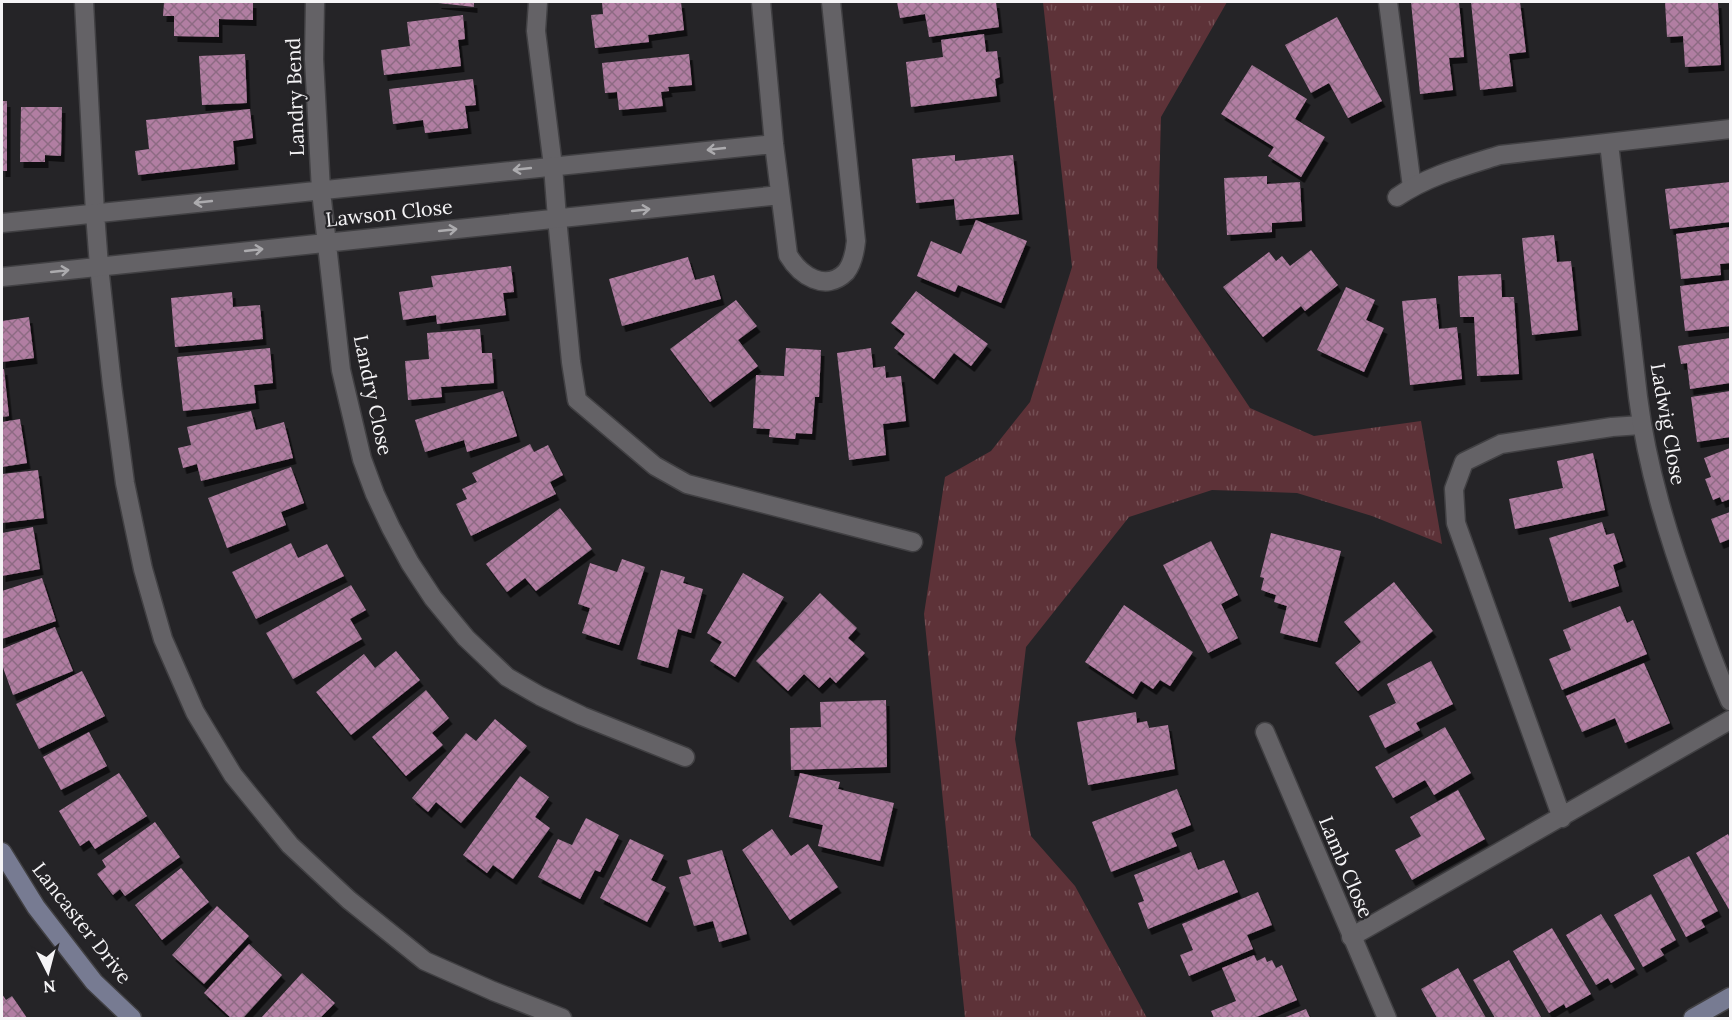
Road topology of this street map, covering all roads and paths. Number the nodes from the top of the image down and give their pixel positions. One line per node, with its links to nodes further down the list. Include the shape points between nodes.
1 (74, 2): 2 (street)
2 (84, 2): 14 (street)
3 (315, 2): 12 (street, Landry Bend)
4 (538, 2): 11 (street, via 536,31)
5 (760, 2): 10 (street)
6 (831, 2): 13 (street, via 856,241 854,257 846,271 833,280 820,281 795,267 788,255)
7 (1388, 2): 9 (street, via 1405,192 1500,156)
8 (1731, 129): 9 (street)
9 (1609, 143): 20 (street, Ladwig Close)
10 (774, 144): 11 (street, Lawson Close, one-way to 11); 13 (street)
11 (553, 166): 12 (street, Lawson Close, one-way to 12); 15 (street)
12 (321, 191): 14 (street, Lawson Close, one-way to 14); 17 (street, Landry Bend)
13 (780, 195): 15 (street, Lawson Close, one-way to 13)
14 (95, 213): 16 (street, Lawson Close); 18 (street)
15 (557, 218): 17 (street, Lawson Close, one-way to 15); 21 (street, via 577,400 655,466 687,484)
16 (2, 223)
17 (327, 242): 18 (street, Lawson Close, one-way to 17); 25 (street, Landry Close, via 341,370 362,459 392,528 433,598 466,638 507,676 582,716)
18 (99, 266): 19 (street, Lawson Close, one-way to 18); 31 (street, via 125,483 142,569 163,639 195,712 233,776 290,845 349,900 425,961)
19 (2, 277)
20 (1641, 425): 22 (street, Ladwig Close, via 1675,554); 26 (street, via 1501,444 1464,462 1454,489 1456,523)
21 (913, 542)
22 (1731, 701)
23 (1731, 720): 26 (street)
24 (1266, 732): 28 (street, Lamb Close)
25 (685, 757)
26 (1562, 818): 28 (street)
27 (2, 852): 30 (street, Lancaster Drive, via 36,907 94,982)
28 (1352, 937): 32 (street, Lamb Close)
29 (1731, 997): 33 (street)
30 (132, 1018)
31 (562, 1018)
32 (1387, 1018)
33 (1694, 1018)

